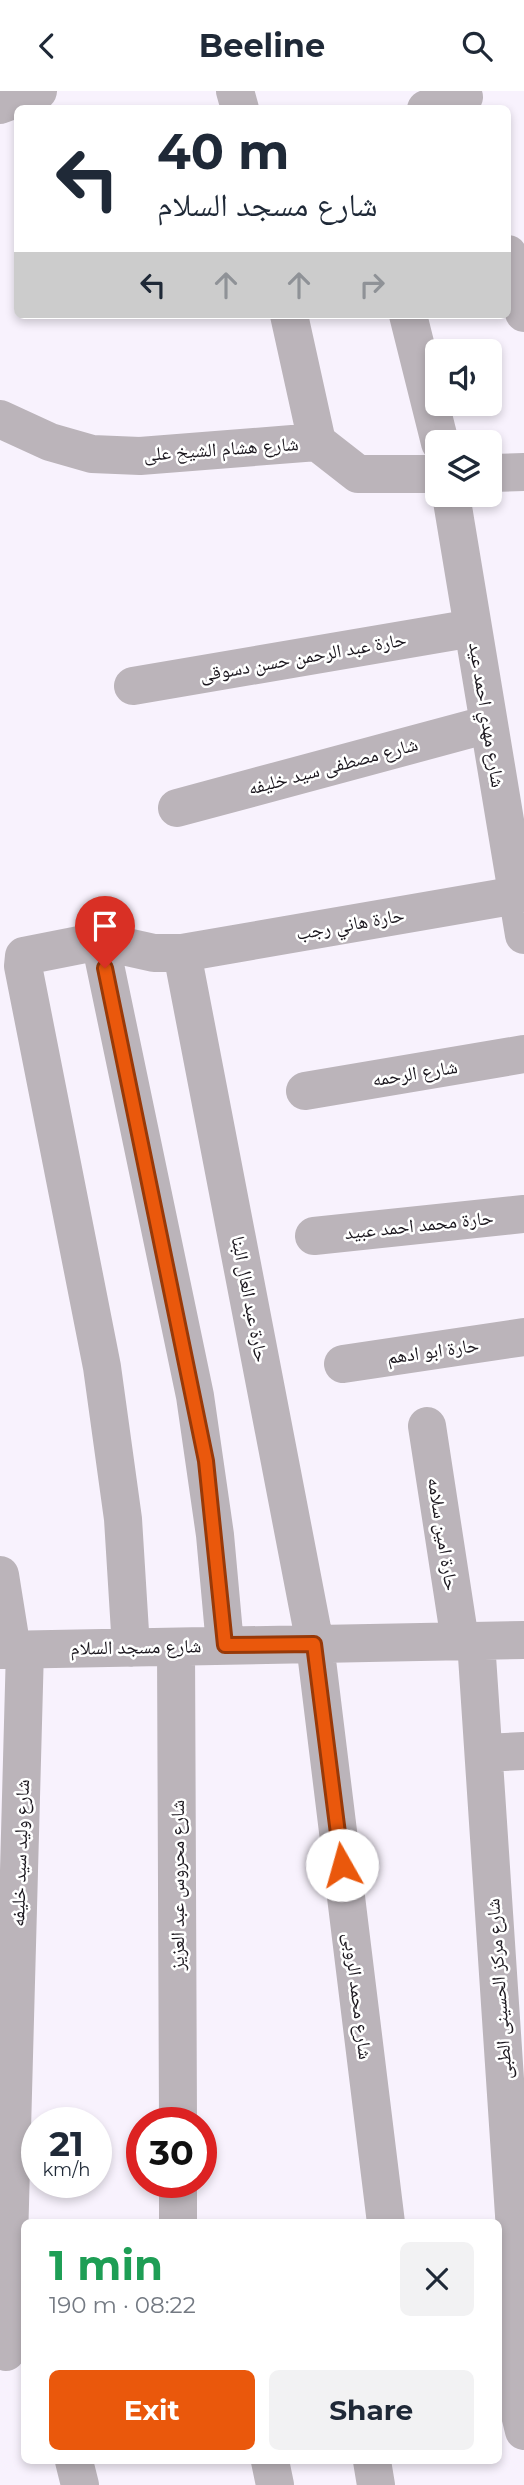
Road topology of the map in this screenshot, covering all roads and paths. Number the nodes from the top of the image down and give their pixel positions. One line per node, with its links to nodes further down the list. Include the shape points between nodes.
1 (38, 91): 3 (street)
2 (464, 99): 4 (street)
3 (0, 105)
4 (441, 105)
5 (511, 265): 6 (street)
6 (524, 313)
7 (290, 319): 11 (street)
8 (409, 319): 10 (street)
9 (0, 419): 11 (street, شارع هشام الشيخ على, via 50,442 92,454 140,456)
10 (437, 430)
11 (317, 442): 14 (street, شارع هشام الشيخ على, via 358,474)
12 (524, 472): 13 (street)
13 (502, 473)
14 (425, 474)
15 (453, 507): 16 (street, شارع مهدي احمد عيد)
16 (473, 628): 17 (street, حارة عبد الرحمن حسن دسوقى); 18 (street, شارع مهدي احمد عيد)
17 (133, 686)
18 (489, 724): 19 (street, شارع مصطفى سيد خليفه); 20 (street, شارع مهدي احمد عيد)
19 (177, 808)
20 (517, 895): 21 (street, شارع مهدي احمد عيد); 23 (street, حارة هاني رجب)
21 (524, 935)
22 (100, 941): 23 (street, حارة هاني رجب, via 154,953); 35 (street, via 202,1435); 37 (street, via 28,953 22,960 102,1367 123,1519)
23 (182, 953): 34 (street, حارة عبد العال البنا)
24 (524, 1054): 25 (street, شارع الرحمه)
25 (305, 1091)
26 (524, 1214): 27 (street, حارة محمد احمد عبيد)
27 (314, 1236)
28 (524, 1337): 29 (street, حارة ابو ادهم)
29 (343, 1364)
30 (427, 1426): 33 (street, حارة امين سلامه)
31 (0, 1575): 38 (street, شارع وليد سيد خليفه)
32 (524, 1640): 33 (street, شارع مسجد السلام)
33 (468, 1641): 34 (street, شارع مسجد السلام); 40 (street, شارع مركز الحسينى الطبى)
34 (314, 1644): 35 (street, شارع مسجد السلام); 44 (street, شارع محمد الروبى)
35 (225, 1645): 36 (street, شارع مسجد السلام)
36 (176, 1647): 37 (street, شارع مسجد السلام); 41 (street, شارع محروس عبد العزيز)
37 (131, 1648): 38 (street, شارع مسجد السلام)
38 (12, 1650): 46 (street, شارع وليد سيد خليفه)
39 (524, 1751): 40 (street)
40 (484, 1753): 45 (street, شارع مركز الحسينى الطبى)
41 (178, 2107)
42 (178, 2198): 43 (street)
43 (178, 2219)
44 (386, 2219)
45 (512, 2339): 47 (street, شارع مركز الحسينى الطبى)
46 (10, 2352)
47 (524, 2431)
48 (75, 2464): 51 (street)
49 (271, 2464): 52 (street)
50 (372, 2464): 53 (street)
51 (80, 2485)
52 (275, 2485)
53 (376, 2485)

